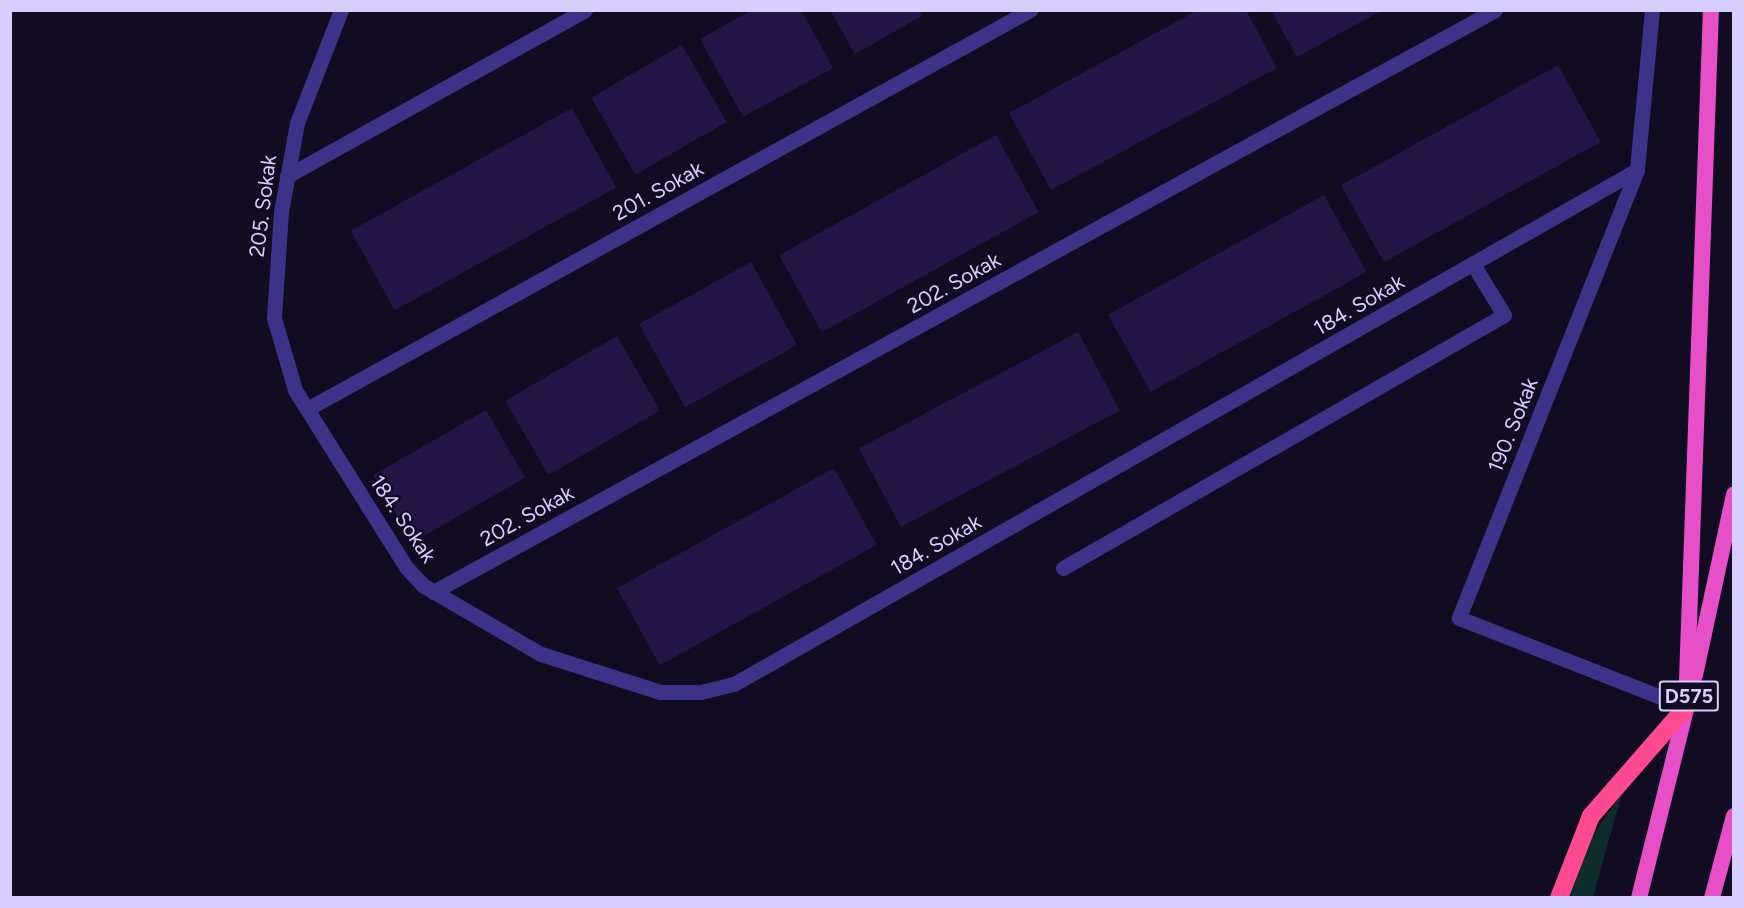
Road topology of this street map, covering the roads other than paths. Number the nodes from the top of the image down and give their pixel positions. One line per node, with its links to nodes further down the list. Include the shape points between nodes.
1 (341, 10): 8 (street, 205. Sokak, via 297,123)
2 (585, 10): 8 (street)
3 (1030, 10): 10 (street, 201. Sokak)
4 (1495, 10): 13 (street, 202. Sokak)
5 (1652, 10): 7 (street, 190. Sokak)
6 (1711, 10): 14 (highway)
7 (1637, 171): 9 (street, 184. Sokak); 14 (street, 190. Sokak, via 1459,618)
8 (287, 176): 10 (street, 205. Sokak, via 274,318 285,364)
9 (1473, 264): 12 (street, via 1504,315); 13 (street, 184. Sokak, via 718,690 660,692 603,678 521,645)
10 (307, 408): 13 (street, 184. Sokak, via 406,567)
11 (1734, 494): 14 (highway, D575)
12 (1063, 568)
13 (432, 592)
14 (1686, 707): 16 (highway, via 1591,816); 17 (highway, D575)
15 (1734, 816): 18 (highway)
16 (1559, 897)
17 (1639, 897)
18 (1712, 897)

